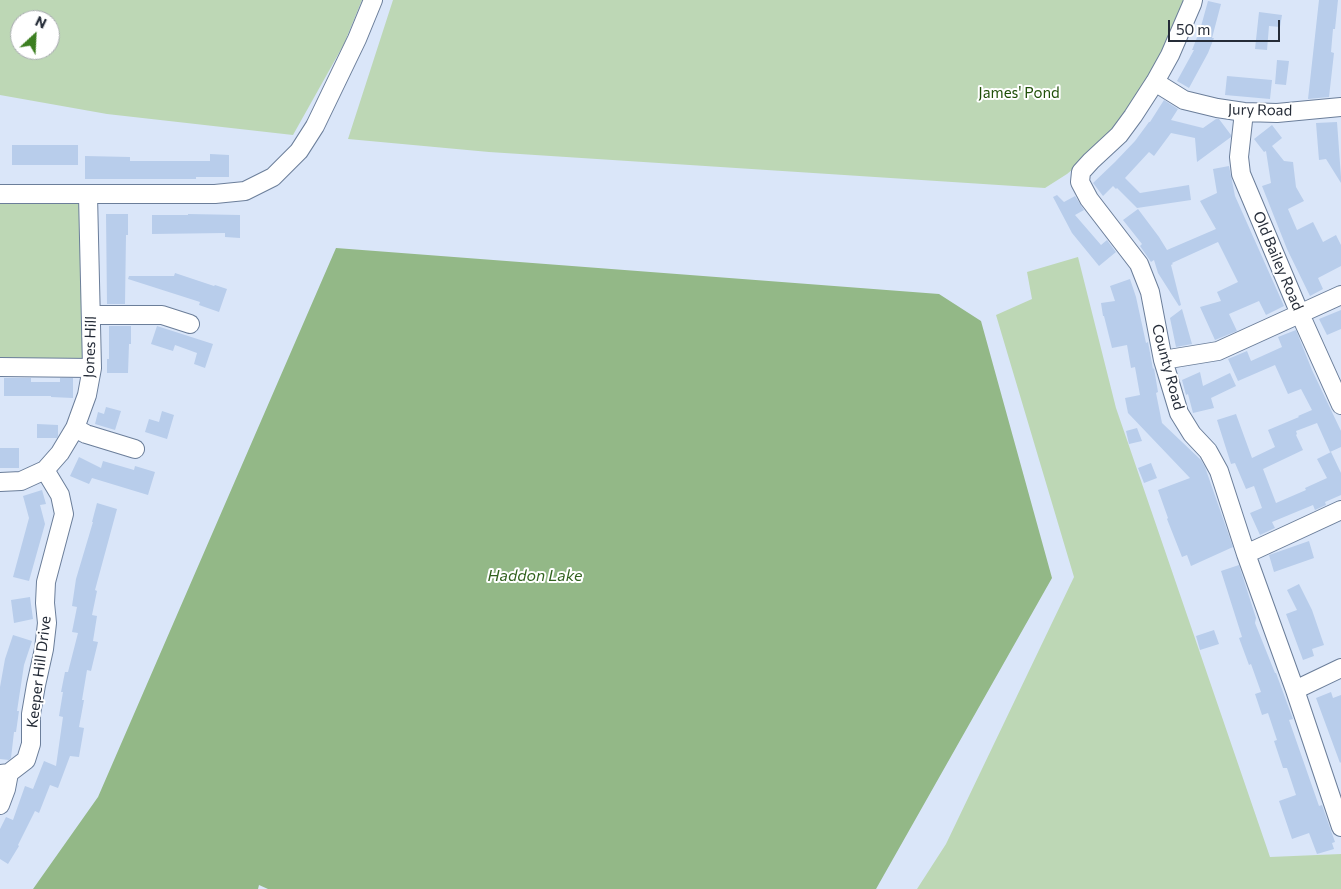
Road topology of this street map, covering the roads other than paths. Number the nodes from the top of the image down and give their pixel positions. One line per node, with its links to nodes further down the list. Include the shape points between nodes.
1 (374, 0): 7 (street, via 315,126 299,151 273,177 245,191 215,194)
2 (1193, 0): 3 (street, County Road)
3 (1155, 82): 5 (street, Jury Road, via 1184,100); 12 (street, County Road, via 1119,134 1081,172 1080,182 1139,264 1150,292)
4 (1341, 107): 5 (street, Jury Road, via 1277,113)
5 (1244, 112): 9 (street, Old Bailey Road, via 1239,157 1242,174)
6 (0, 194): 7 (street)
7 (88, 195): 10 (street, Jones Hill)
8 (1341, 295): 9 (street)
9 (1300, 314): 12 (street, via 1218,350); 15 (street, Old Bailey Road)
10 (92, 315): 11 (street, via 162,315); 14 (street, Jones Hill)
11 (190, 324)
12 (1163, 360): 21 (street, County Road, via 1179,413 1219,471)
13 (0, 367): 14 (street)
14 (92, 368): 16 (street, Jones Hill, via 87,395)
15 (1341, 405)
16 (75, 428): 17 (street); 18 (street, Jones Hill)
17 (135, 449)
18 (45, 470): 19 (street, Jones Hill, via 21,482); 24 (street, Keeper Hill Drive, via 60,495 64,514 46,582 47,623 31,714 31,744 26,760)
19 (0, 482)
20 (1341, 510): 21 (street)
21 (1246, 554): 23 (street, County Road)
22 (1341, 668): 23 (street)
23 (1295, 690): 26 (street, County Road)
24 (4, 773): 25 (street, via 6,789)
25 (0, 805)
26 (1340, 821)

